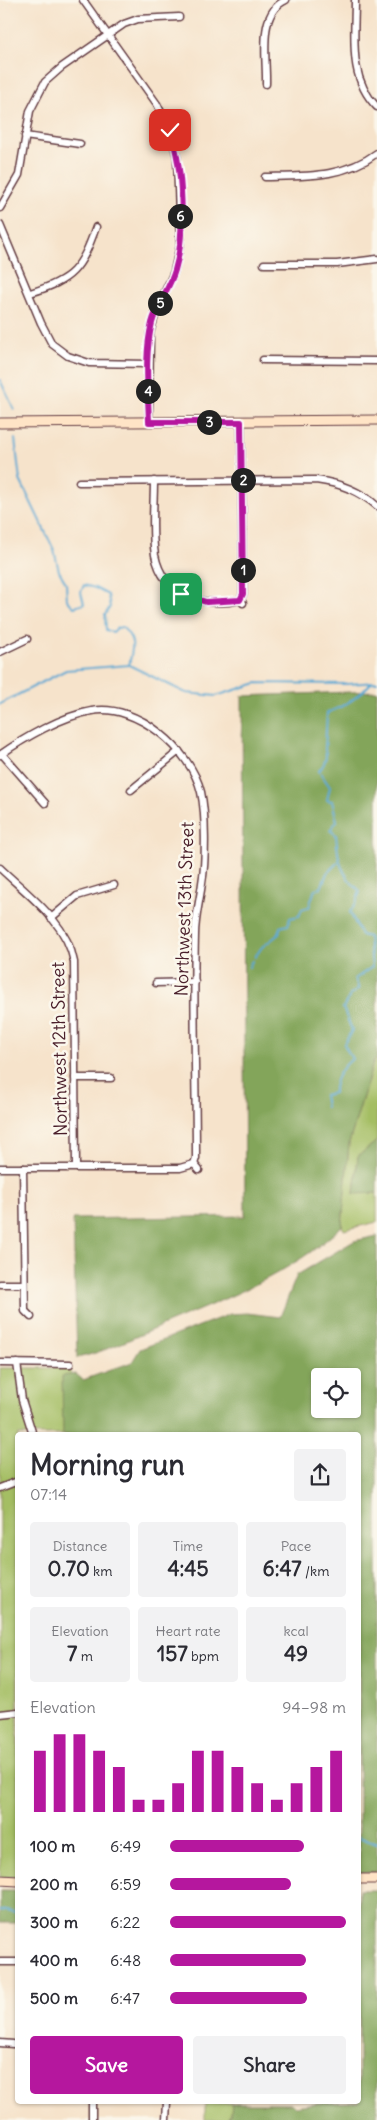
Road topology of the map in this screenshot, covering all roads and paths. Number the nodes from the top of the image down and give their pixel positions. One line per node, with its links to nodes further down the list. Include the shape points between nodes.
1 (83, 0): 5 (street)
2 (286, 0): 6 (street, via 278,4 268,17)
3 (355, 0): 7 (street, via 357,73 365,94)
4 (179, 18): 5 (street, via 138,19)
5 (108, 34): 8 (street, via 45,82 33,102); 20 (street, via 163,114 175,144 180,171 179,252 152,323)
6 (266, 84)
7 (377, 108)
8 (25, 136): 9 (street); 12 (street, via 19,175)
9 (80, 144)
10 (377, 153): 11 (street, via 346,170 329,174)
11 (265, 177)
12 (0, 208)
13 (0, 225): 17 (street)
14 (96, 227): 17 (street, via 85,255 72,273 63,281)
15 (377, 259): 16 (street, via 337,264)
16 (264, 264)
17 (30, 294): 20 (street, via 52,344 68,356 100,365)
18 (263, 360): 19 (street)
19 (377, 361)
20 (148, 364): 22 (street)
21 (377, 420): 23 (street)
22 (149, 422): 23 (street); 24 (street)
23 (241, 422): 25 (street)
24 (0, 423)
25 (243, 480): 26 (street); 26 (street, via 242,602 206,602 170,586 161,573 155,553); 28 (street, via 330,482 352,488)
26 (154, 481): 27 (street)
27 (79, 482)
28 (377, 506)
29 (27, 639): 30 (street)
30 (0, 652)
31 (179, 750): 32 (street, Northwest 13th Street, via 150,726 112,711 94,711 78,714); 33 (street); 38 (street, Northwest 13th Street, via 194,770 203,811 203,880 195,935)
32 (1, 754): 34 (street)
33 (131, 790)
34 (45, 803)
35 (0, 868): 37 (street, Northwest 12th Street)
36 (114, 885): 37 (street, via 77,896)
37 (51, 918): 40 (street, Northwest 12th Street, via 67,938 74,962)
38 (196, 982): 39 (street); 42 (street, Northwest 13th Street)
39 (156, 983)
40 (75, 1078): 41 (street); 45 (street, Northwest 12th Street)
41 (110, 1078)
42 (194, 1164): 45 (street, via 180,1168); 46 (street)
43 (0, 1168): 44 (street)
44 (23, 1168): 45 (street); 48 (street)
45 (76, 1168)
46 (199, 1170)
47 (0, 1284): 48 (street)
48 (24, 1284): 49 (street, via 25,1311)
49 (31, 1317)
50 (0, 1363): 51 (street)
51 (17, 1363): 52 (street); 53 (street, via 22,1400)
52 (70, 1364)
53 (32, 1432)
54 (15, 1481): 55 (street)
55 (0, 1488)
56 (15, 1712): 57 (street)
57 (0, 1714)
58 (361, 1879): 59 (street)
59 (377, 1879)
60 (0, 1880): 61 (street)
61 (15, 1881)
62 (0, 1962): 63 (street)
63 (15, 1962)
64 (0, 2044): 65 (street)
65 (13, 2044)
66 (92, 2104): 68 (street)
67 (167, 2104): 69 (street)
68 (92, 2120)
69 (166, 2120)

